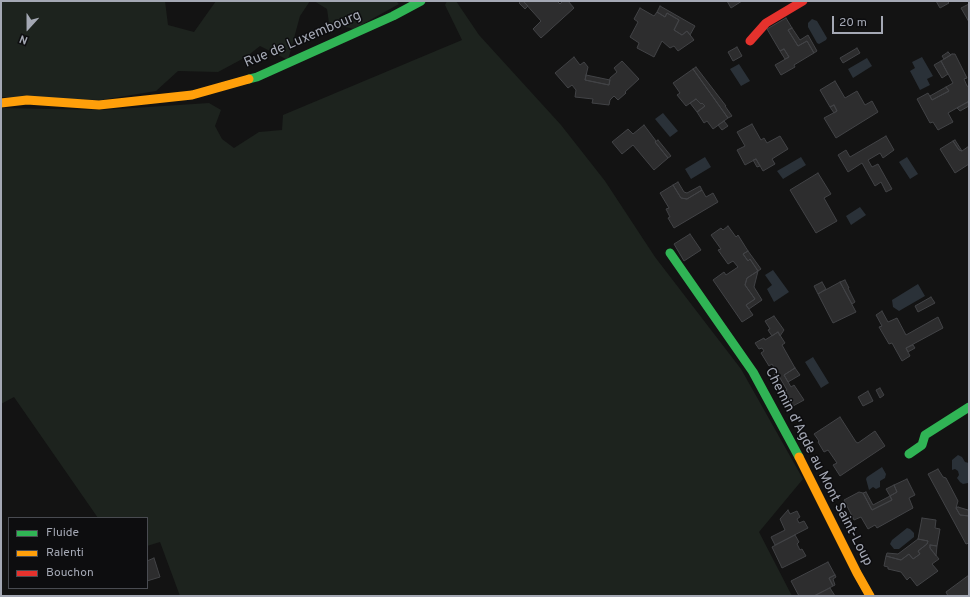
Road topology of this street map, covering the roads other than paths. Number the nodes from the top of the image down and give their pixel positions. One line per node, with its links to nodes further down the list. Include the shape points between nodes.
1 (421, 1): 4 (street, Rue de Luxembourg, via 258,77 192,95 99,105 27,100)
2 (804, 1): 3 (street, via 766,24)
3 (750, 41)
4 (1, 103)
5 (670, 253): 8 (street, Chemin d'Agde au Mont Saint-Loup, via 754,372)
6 (969, 407): 7 (street, via 925,435 922,445)
7 (909, 454)
8 (870, 596)

